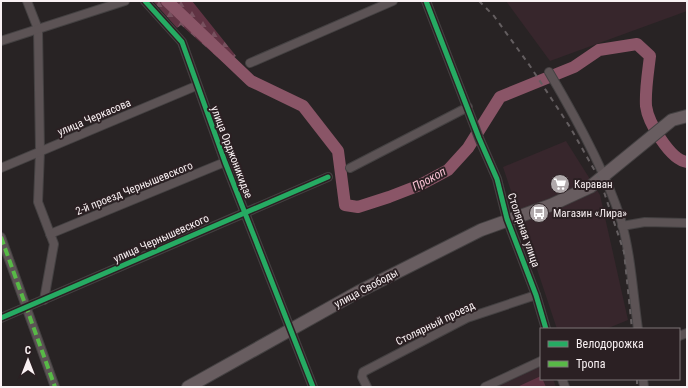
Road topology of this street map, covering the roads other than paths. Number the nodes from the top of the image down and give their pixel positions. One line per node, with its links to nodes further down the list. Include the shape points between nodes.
1 (27, 1): 6 (street)
2 (125, 1): 6 (street)
3 (145, 1): 10 (street, улица Орджоникидзе, via 182,42)
4 (393, 1): 8 (street)
5 (426, 1): 11 (street)
6 (38, 29): 7 (street); 13 (street)
7 (1, 41)
8 (250, 63)
9 (549, 72): 17 (street)
10 (196, 86): 13 (street, улица Черкасова); 14 (street, улица Орджоникидзе)
11 (468, 107): 16 (street); 20 (street, Столярная улица, via 497,179)
12 (687, 116): 17 (main road, улица Свободы, via 672,120)
13 (40, 151): 15 (street, улица Черкасова); 23 (street, via 38,202)
14 (225, 162): 19 (street, улица Орджоникидзе); 23 (street, 2-й проезд Чернышевского)
15 (1, 168)
16 (350, 168)
17 (605, 176): 20 (main road, улица Свободы, via 590,187); 22 (street)
18 (328, 178): 19 (street, улица Чернышевского)
19 (245, 213): 26 (street, улица Чернышевского); 31 (street, улица Орджоникидзе)
20 (507, 219): 25 (street, Столярная улица); 31 (main road, улица Свободы, via 358,292)
21 (687, 223): 22 (street, via 645,222)
22 (622, 226): 30 (street, via 629,256)
23 (50, 234): 26 (street, via 54,244)
24 (1, 237): 27 (street)
25 (536, 295): 29 (street, Столярная улица); 36 (street, Столярный проезд, via 467,318 363,372)
26 (44, 300): 27 (street, улица Чернышевского)
27 (26, 307): 28 (street, улица Чернышевского); 33 (street)
28 (1, 318)
29 (546, 328)
30 (638, 328)
31 (290, 330): 34 (main road, улица Свободы); 35 (street, улица Орджоникидзе)
32 (540, 361): 37 (street)
33 (56, 387)
34 (188, 387)
35 (313, 387)
36 (366, 387)
37 (485, 387)

